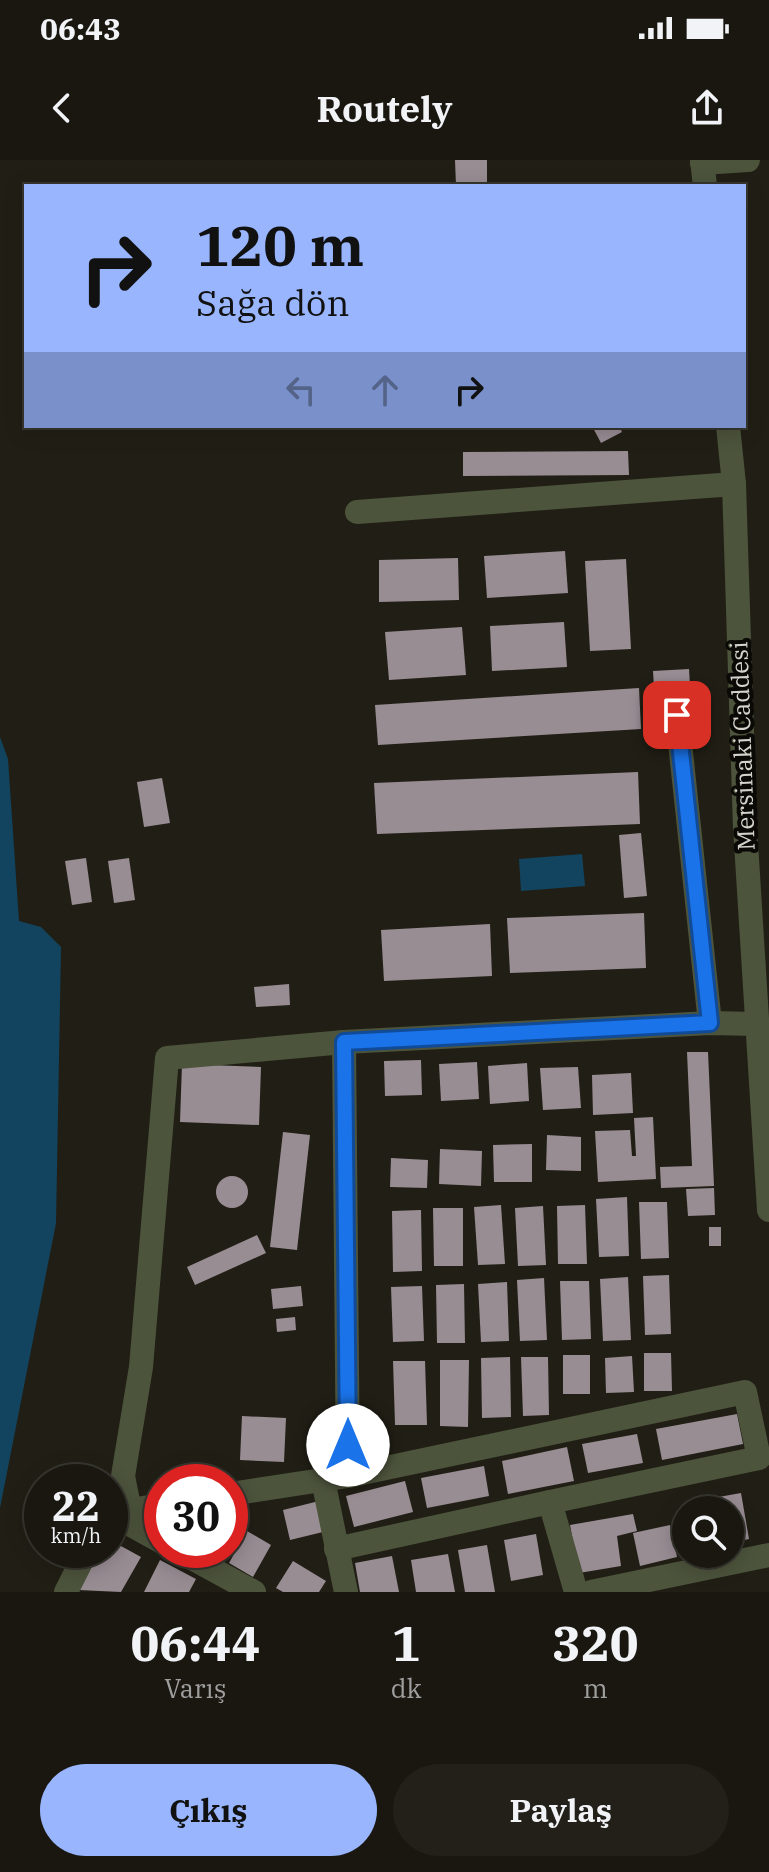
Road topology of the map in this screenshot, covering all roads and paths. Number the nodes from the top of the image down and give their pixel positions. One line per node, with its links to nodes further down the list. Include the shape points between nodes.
1 (748, 160): 2 (street)
2 (703, 170)
3 (728, 428): 4 (street, Mersinaki Caddesi)
4 (734, 484): 5 (street); 7 (street, Mersinaki Caddesi)
5 (357, 512)
6 (677, 715): 8 (street)
7 (757, 825): 9 (street, Mersinaki Caddesi)
8 (710, 1023): 9 (street); 10 (street)
9 (756, 1024): 11 (street, Mersinaki Caddesi)
10 (344, 1042): 13 (street, via 167,1058 141,1367); 14 (street)
11 (764, 1066): 12 (street, Mersinaki Caddesi)
12 (769, 1210)
13 (125, 1464)
14 (348, 1476): 15 (street); 17 (street, via 745,1392 759,1458)
15 (323, 1480): 16 (street); 20 (street)
16 (248, 1491)
17 (550, 1502): 20 (street); 27 (street)
18 (128, 1519): 19 (street)
19 (144, 1532)
20 (336, 1549): 26 (street)
21 (769, 1555): 28 (street)
22 (78, 1568): 24 (street)
23 (210, 1568): 25 (street)
24 (66, 1592)
25 (254, 1592)
26 (346, 1592)
27 (576, 1592)
28 (591, 1592)

